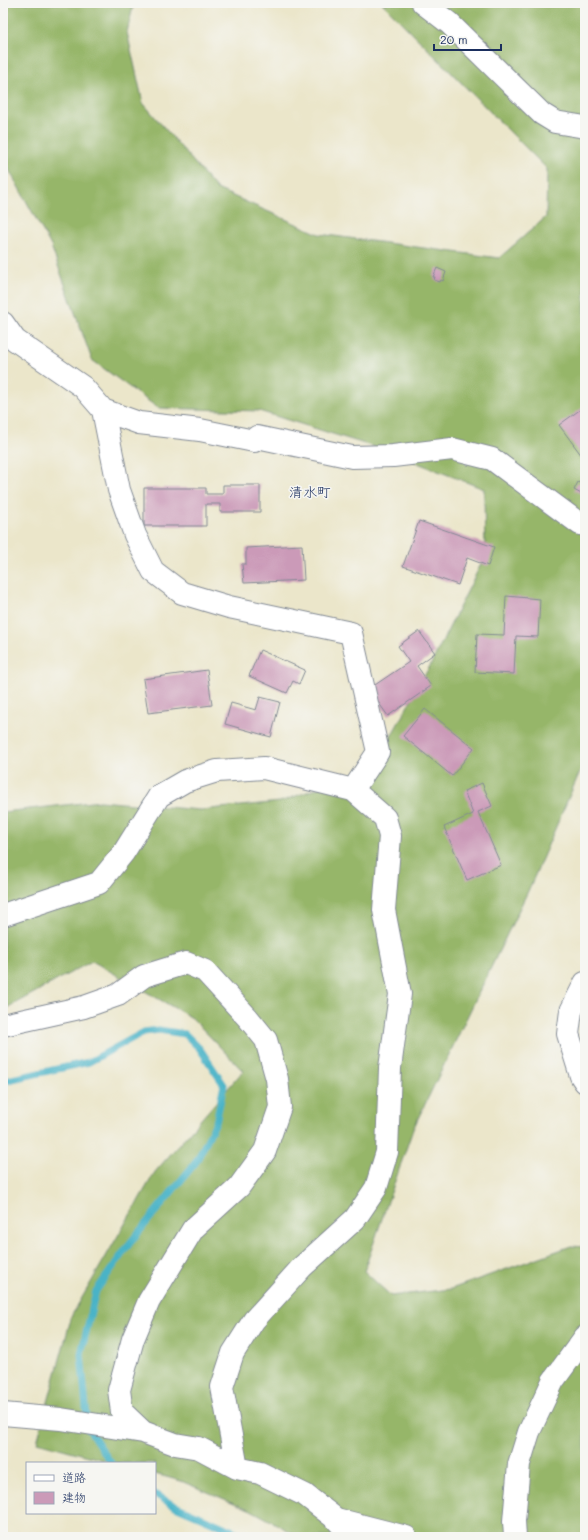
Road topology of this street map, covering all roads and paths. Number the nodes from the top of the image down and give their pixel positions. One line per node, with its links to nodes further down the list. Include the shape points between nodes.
1 (423, 3): 2 (street, via 449,23 542,114 555,122)
2 (585, 127)
3 (3, 323): 4 (street, via 15,340 83,387)
4 (104, 410): 5 (street, via 139,423 200,430 254,441 257,437 352,456 393,456 452,449 492,459 580,524); 6 (street, via 119,490 135,535 153,571 182,593 229,607 351,633 378,752)
5 (585, 525)
6 (353, 790): 7 (street, via 264,768 217,771 185,780 159,796 124,852 99,883); 14 (street, via 385,818 390,836 384,910 400,994 390,1068 387,1152 376,1188 355,1219 302,1267 254,1320 232,1354 222,1387)
7 (3, 915)
8 (585, 983): 10 (street, via 572,1011 568,1034)
9 (3, 1025): 13 (street, via 84,1007 118,996 144,976 186,963 205,971 266,1040 277,1079 280,1107 265,1151 239,1187 193,1229 149,1302 133,1339 118,1390 122,1412)
10 (585, 1082)
11 (585, 1337): 18 (street, via 553,1381 529,1432 519,1464)
12 (3, 1414): 13 (street, via 61,1419)
13 (142, 1432): 14 (street, via 175,1444 199,1448)
14 (237, 1468): 15 (street, via 260,1474 305,1495)
15 (336, 1519): 16 (street); 17 (street)
16 (352, 1537)
17 (406, 1537)
18 (515, 1537)

